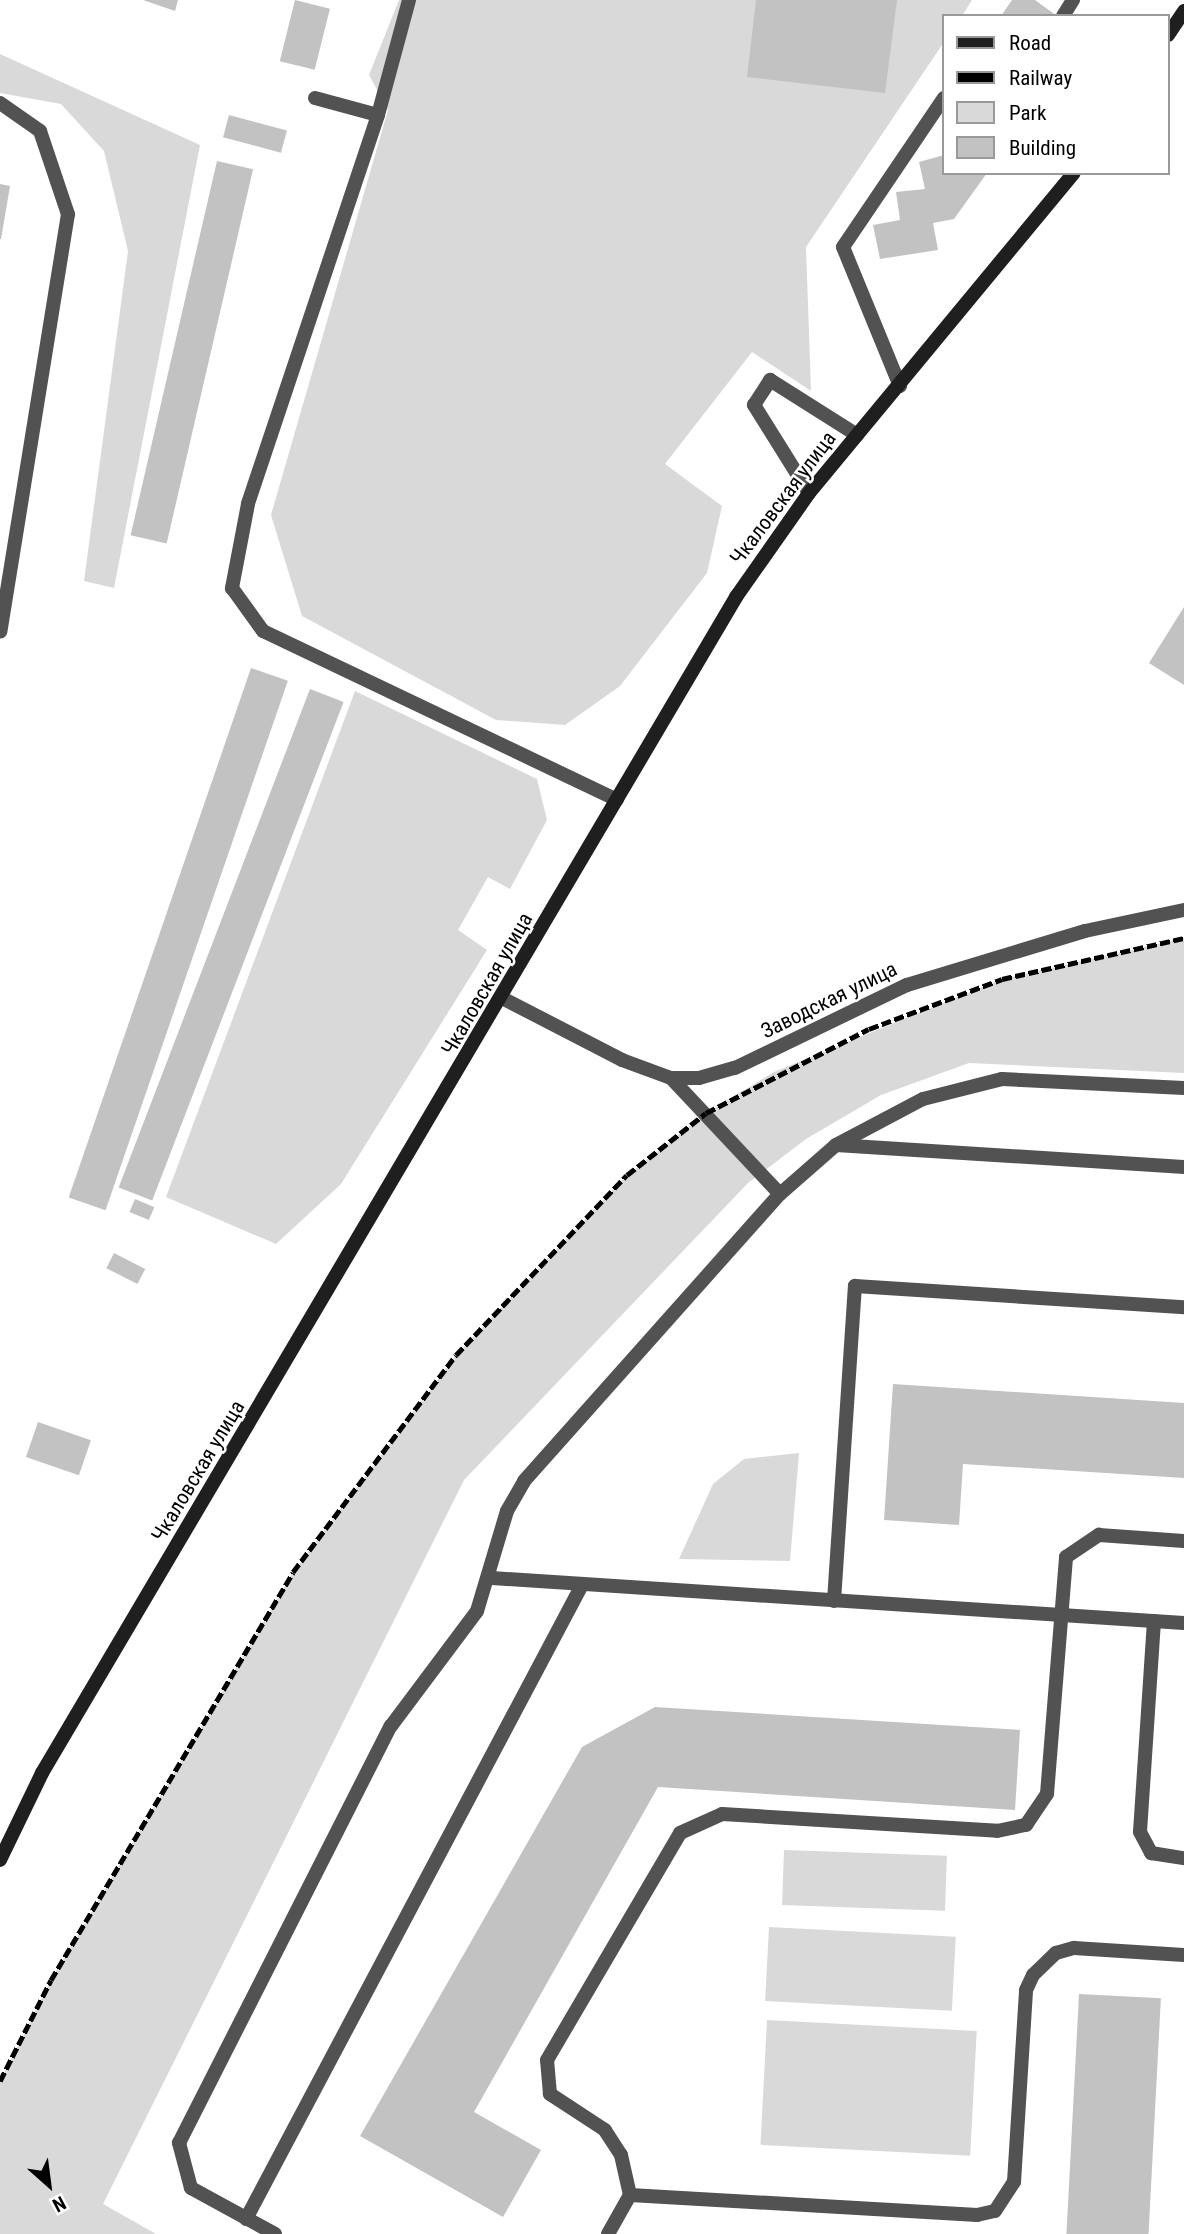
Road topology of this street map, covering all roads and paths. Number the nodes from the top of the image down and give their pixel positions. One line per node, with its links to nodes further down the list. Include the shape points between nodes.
1 (409, 0): 7 (street)
2 (1184, 11): 3 (main road)
3 (1170, 32)
4 (315, 98): 7 (street)
5 (942, 101): 9 (street, via 842,247)
6 (0, 103): 12 (street, via 40,131 68,214)
7 (378, 116): 13 (street, via 248,504 232,588 263,631)
8 (1067, 177): 9 (main road, Чкаловская улица)
9 (900, 386): 10 (main road, Чкаловская улица)
10 (857, 435): 11 (main road, Чкаловская улица); 11 (street, via 770,380 754,404)
11 (808, 493): 13 (main road, Чкаловская улица, via 736,597)
12 (0, 632)
13 (617, 800): 15 (main road, Чкаловская улица)
14 (1184, 910): 16 (street, Заводская улица, via 1085,931 907,985 735,1068)
15 (504, 999): 16 (street); 30 (main road, Чкаловская улица, via 42,1773)
16 (671, 1078): 20 (street)
17 (1184, 1087): 18 (street, via 1002,1079 923,1099)
18 (836, 1145): 19 (street); 20 (street)
19 (1184, 1167)
20 (780, 1194): 23 (street, via 524,1481 496,1541)
21 (1184, 1307): 25 (street, via 855,1286)
22 (1184, 1541): 26 (street, via 1085,1539 1066,1557)
23 (492, 1578): 24 (street); 33 (street, via 456,1646 411,1693 391,1726 179,2143 191,2188)
24 (582, 1584): 25 (street); 33 (street)
25 (834, 1601): 26 (street)
26 (1058, 1615): 27 (street); 32 (street, via 1047,1794 1027,1825 997,1831 722,1814 690,1824 670,1845 546,2070 550,2094 615,2144)
27 (1154, 1621): 28 (street); 29 (street, via 1140,1832 1151,1853)
28 (1184, 1623)
29 (1184, 1858)
30 (0, 1860)
31 (1184, 1955): 32 (street, via 1074,1948 1056,1953 1033,1975 1026,1990 1014,2182 995,2211 977,2215)
32 (630, 2195): 35 (street)
33 (246, 2219): 34 (street)
34 (275, 2234)
35 (608, 2234)

